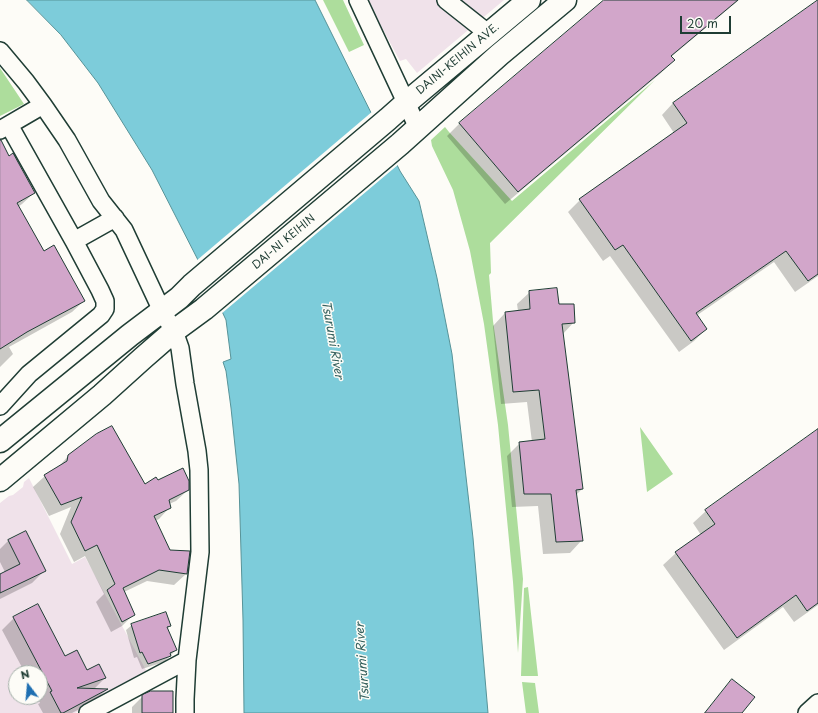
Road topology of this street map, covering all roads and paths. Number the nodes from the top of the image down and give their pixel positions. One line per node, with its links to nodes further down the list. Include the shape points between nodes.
1 (358, 0): 7 (street)
2 (446, 0): 5 (street)
3 (529, 0): 5 (highway, DAINI-KEIHIN AVE.)
4 (565, 0): 10 (highway, DAI-NI KEIHIN)
5 (489, 34): 7 (highway, DAINI-KEIHIN AVE.)
6 (0, 52): 8 (street)
7 (406, 103): 10 (street); 13 (highway, DAINI-KEIHIN AVE.)
8 (43, 105): 9 (street); 11 (street, via 67,140 101,201)
9 (4, 128): 12 (street, via 48,208)
10 (418, 128): 14 (highway, DAI-NI KEIHIN, via 211,303)
11 (115, 218): 12 (street); 13 (street, via 124,230)
12 (74, 241): 15 (street, via 100,290 105,301 105,309)
13 (162, 311): 14 (street); 18 (highway)
14 (174, 331): 19 (highway, DAI-NI KEIHIN); 20 (street, via 180,348 199,470 200,552)
15 (29, 374): 16 (street); 17 (street)
16 (0, 391)
17 (0, 406)
18 (0, 441)
19 (0, 480)
20 (187, 660): 21 (street); 22 (street)
21 (88, 713)
22 (185, 713)

